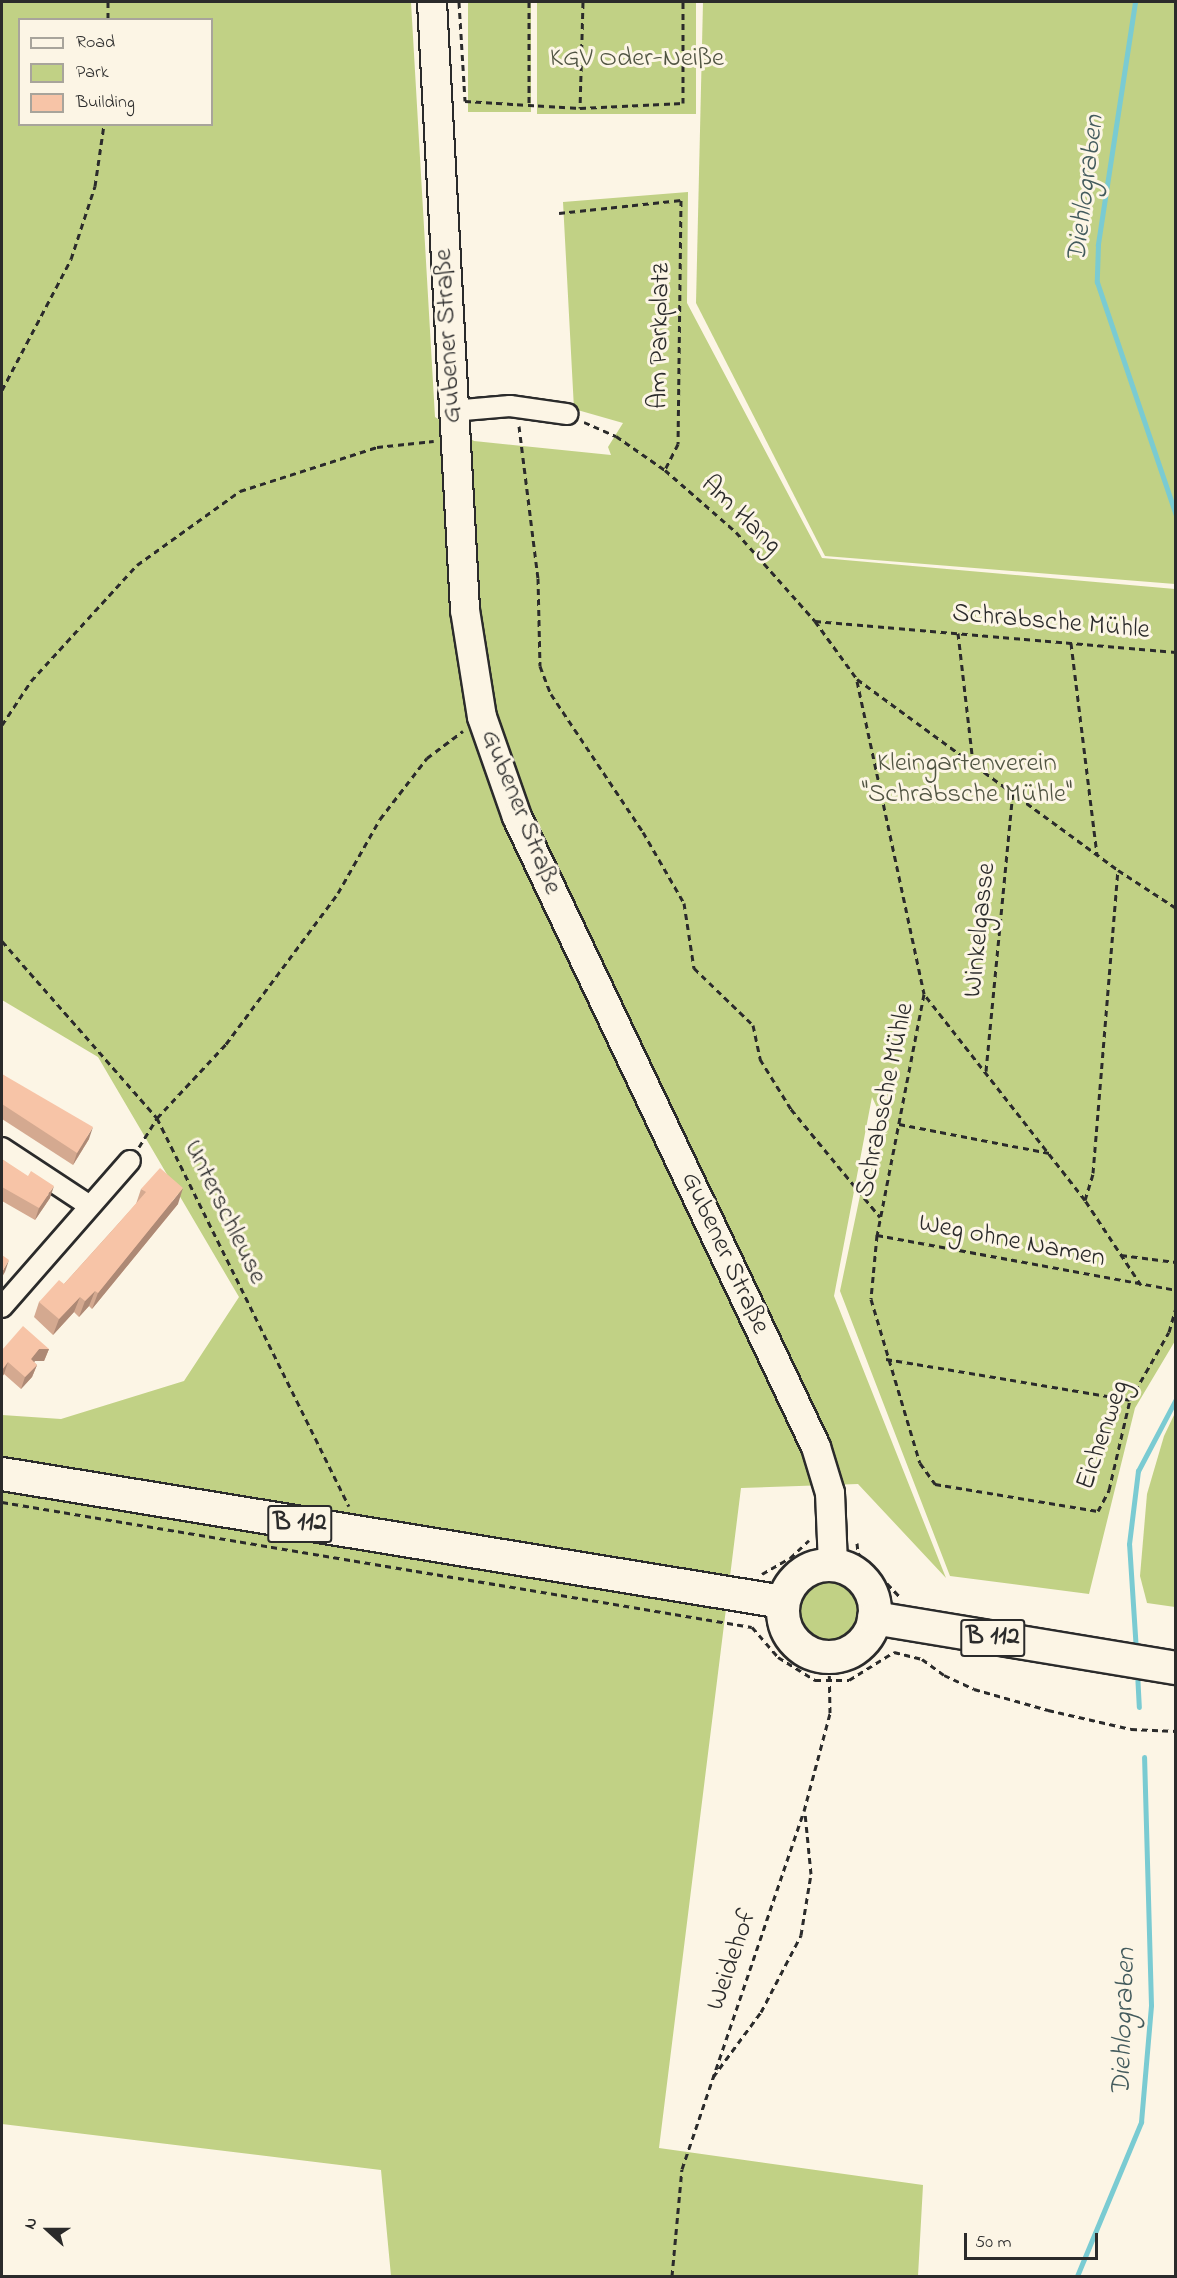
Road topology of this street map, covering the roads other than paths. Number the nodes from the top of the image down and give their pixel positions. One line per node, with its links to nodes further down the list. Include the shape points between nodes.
1 (432, 2): 3 (main road, Gubener Straße)
2 (567, 414): 3 (street, via 517,407)
3 (453, 424): 9 (main road, Gubener Straße, via 465,610 482,717 517,817 816,1447 830,1492)
4 (2, 1148): 6 (street)
5 (130, 1161): 6 (street)
6 (90, 1206): 7 (street)
7 (2, 1307)
8 (2, 1474): 10 (main road, B 112)
9 (833, 1565): 10 (main road, via 802,1573); 11 (main road, via 861,1578 870,1590)
10 (783, 1602): 11 (main road, via 784,1625 797,1645 830,1670 867,1636)
11 (874, 1618): 12 (main road, B 112)
12 (1168, 1667)

